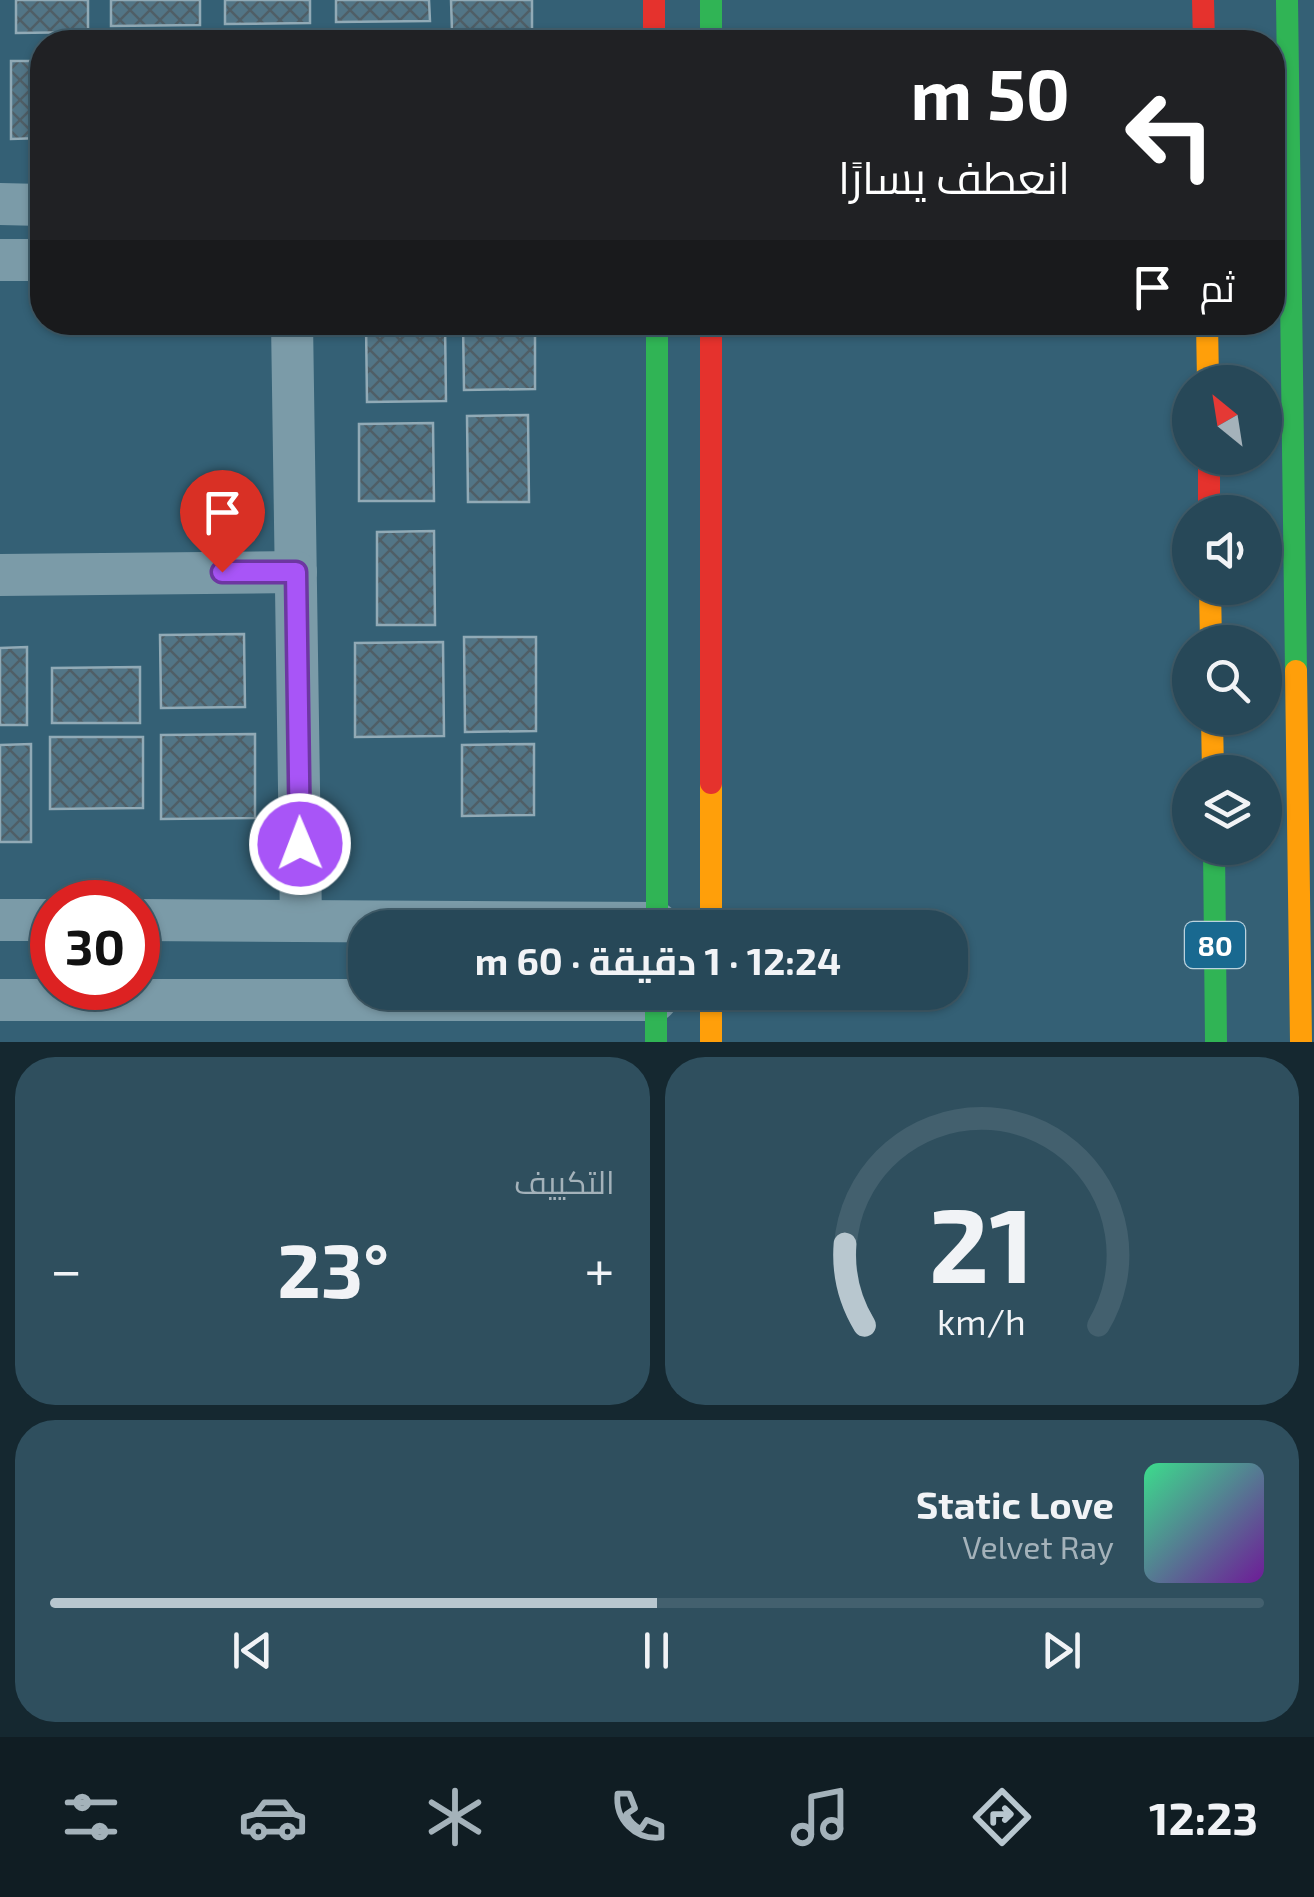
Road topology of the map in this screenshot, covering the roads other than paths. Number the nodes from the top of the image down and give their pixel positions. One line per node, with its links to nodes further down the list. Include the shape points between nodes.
1 (654, 0): 5 (main road)
2 (711, 0): 6 (main road)
3 (1203, 0): 7 (main road)
4 (1287, 0): 34 (main road)
5 (654, 30)
6 (711, 30)
7 (1204, 30)
8 (0, 204): 9 (street)
9 (30, 205)
10 (0, 260): 11 (street)
11 (30, 260)
12 (292, 335): 17 (street)
13 (657, 335): 20 (main road)
14 (711, 335): 21 (main road)
15 (1207, 335): 16 (main road)
16 (1208, 365)
17 (296, 572): 18 (street); 25 (street)
18 (0, 574)
19 (1214, 865): 33 (main road, 80)
20 (657, 910)
21 (711, 910)
22 (0, 920): 23 (street)
23 (30, 920)
24 (160, 920): 25 (street)
25 (301, 922): 26 (street)
26 (348, 922)
27 (348, 998): 28 (street)
28 (0, 1000)
29 (656, 1010): 31 (main road)
30 (711, 1010): 32 (main road)
31 (656, 1042)
32 (711, 1042)
33 (1216, 1042)
34 (1301, 1042)

